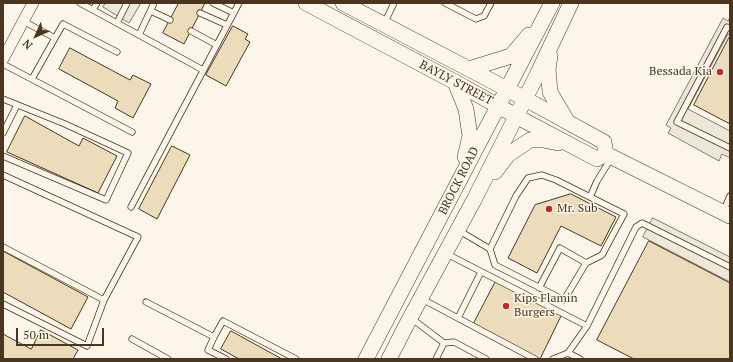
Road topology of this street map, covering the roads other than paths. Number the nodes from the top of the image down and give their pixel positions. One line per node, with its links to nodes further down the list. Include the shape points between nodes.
1 (33, 3): 20 (street)
2 (80, 3): 15 (lane)
3 (97, 3): 15 (lane)
4 (127, 3): 21 (lane)
5 (154, 3): 16 (lane)
6 (214, 3): 18 (lane)
7 (239, 3): 18 (lane)
8 (306, 3): 36 (main road, BAYLY STREET)
9 (394, 3): 22 (lane)
10 (445, 3): 11 (lane, via 476,19 484,16)
11 (491, 3)
12 (552, 3): 33 (main road, via 525,42 511,56); 37 (main road, BROCK ROAD)
13 (571, 3): 29 (main road, BROCK ROAD)
14 (348, 4): 22 (main road, BAYLY STREET)
15 (94, 10): 21 (lane)
16 (151, 11): 19 (lane); 26 (lane)
17 (200, 13): 23 (lane)
18 (234, 13): 23 (lane)
19 (170, 20)
20 (23, 21): 27 (lane); 31 (street)
21 (117, 23): 26 (lane)
22 (384, 24): 33 (main road, BAYLY STREET)
23 (227, 26): 28 (lane)
24 (730, 28): 47 (lane, via 727,27 677,122)
25 (191, 31): 28 (lane)
26 (138, 35): 34 (lane)
27 (55, 38): 30 (lane, via 63,24); 35 (lane)
28 (217, 45): 34 (lane)
29 (552, 46): 39 (main road, BROCK ROAD); 43 (main road, via 548,69 550,92)
30 (117, 52)
31 (3, 59)
32 (3, 64): 35 (lane)
33 (469, 69): 37 (main road, BAYLY STREET)
34 (203, 70): 55 (lane)
35 (32, 79): 44 (lane)
36 (455, 82): 41 (main road, BAYLY STREET); 51 (main road, via 466,109 470,136)
37 (507, 89): 39 (main road, BAYLY STREET); 41 (main road, BROCK ROAD)
38 (3, 99): 40 (lane)
39 (525, 99): 42 (main road, BROCK ROAD); 43 (main road, BAYLY STREET)
40 (17, 105): 45 (lane); 49 (lane, via 128,153 106,200)
41 (498, 106): 42 (main road, BAYLY STREET); 51 (main road, BROCK ROAD)
42 (516, 116): 46 (main road, BAYLY STREET); 54 (main road, BROCK ROAD)
43 (568, 123): 48 (main road, BAYLY STREET, via 604,142)
44 (132, 132)
45 (3, 133)
46 (568, 144): 48 (main road, BAYLY STREET, via 597,159); 54 (main road, via 530,140 508,156)
47 (730, 148)
48 (609, 155): 53 (lane); 56 (main road, BAYLY STREET)
49 (3, 156)
50 (3, 175): 66 (lane, via 138,237)
51 (457, 186): 79 (main road, BROCK ROAD)
52 (730, 196): 56 (lane)
53 (590, 197): 59 (lane, via 542,175 528,178 516,196); 61 (lane, via 624,214 602,255)
54 (474, 200): 57 (main road, BROCK ROAD)
55 (131, 207)
56 (726, 214)
57 (458, 230): 59 (lane); 60 (main road, BROCK ROAD)
58 (3, 246): 66 (lane)
59 (490, 249): 64 (lane, via 495,265)
60 (445, 253): 63 (lane); 65 (main road, BROCK ROAD)
61 (586, 263): 64 (lane, via 564,300); 64 (lane, via 560,248)
62 (730, 266): 71 (lane, via 642,223 636,227)
63 (481, 272): 70 (lane); 71 (lane)
64 (539, 288)
65 (420, 299): 69 (main road, BROCK ROAD); 70 (lane)
66 (104, 300): 68 (lane, via 87,346)
67 (146, 302): 72 (lane)
68 (3, 304)
69 (410, 318): 74 (lane); 80 (main road, BROCK ROAD)
70 (458, 318): 83 (lane)
71 (587, 326): 75 (lane)
72 (214, 337): 77 (lane, via 208,350); 78 (lane, via 223,321)
73 (132, 339): 76 (lane)
74 (444, 343): 81 (lane); 82 (lane, via 454,342)
75 (568, 353): 84 (lane); 85 (lane)
76 (168, 359)
77 (226, 359)
78 (296, 359)
79 (366, 359)
80 (389, 359)
81 (436, 359)
82 (486, 359)
83 (534, 359)
84 (553, 359)
85 (580, 359)

